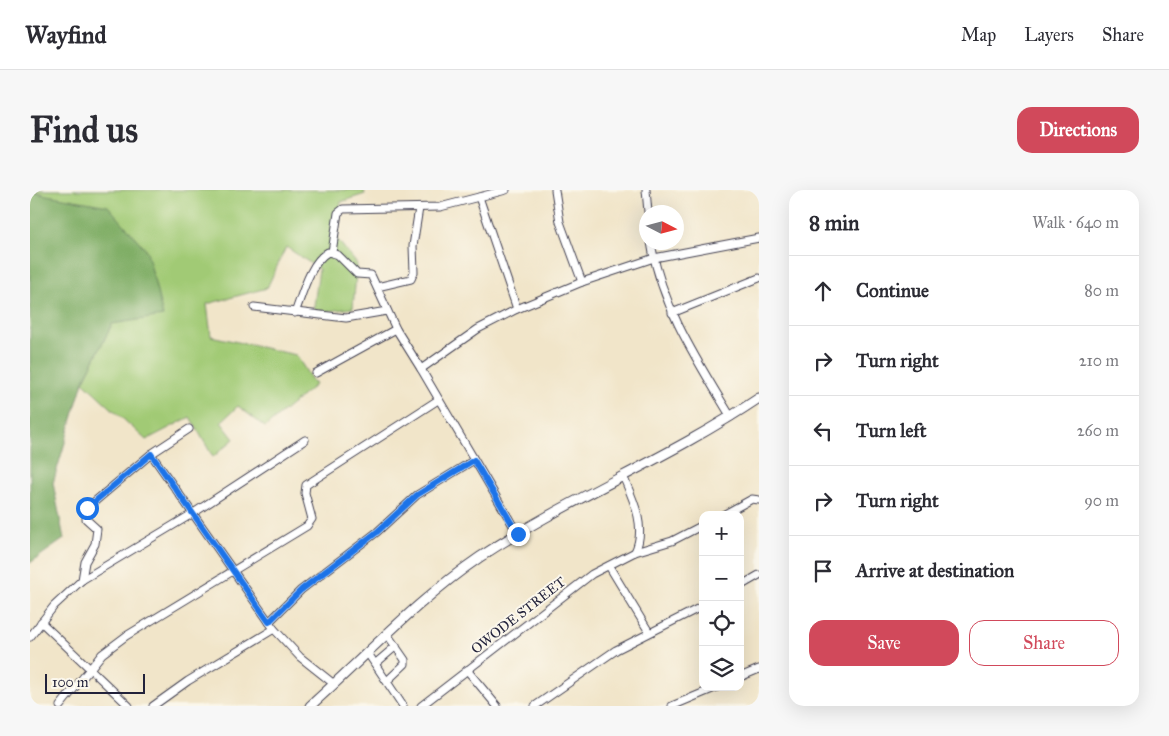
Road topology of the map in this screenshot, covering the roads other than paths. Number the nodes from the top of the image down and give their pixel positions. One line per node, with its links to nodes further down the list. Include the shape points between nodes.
1 (505, 190): 4 (street)
2 (555, 190): 12 (street, via 560,222)
3 (646, 190): 5 (street)
4 (479, 197): 6 (street, via 440,207); 15 (street)
5 (647, 205)
6 (419, 208): 9 (street, via 343,209 338,212); 13 (street, via 411,279)
7 (759, 238): 10 (street)
8 (652, 250): 10 (street)
9 (332, 252): 13 (street, via 357,274 371,274); 17 (street, via 325,254 315,268)
10 (654, 258): 12 (street); 18 (street)
11 (759, 278): 18 (street)
12 (582, 282): 15 (street)
13 (377, 287): 16 (street)
14 (254, 307): 17 (street)
15 (517, 308): 20 (street, via 478,329)
16 (387, 311): 17 (street, via 346,318); 19 (street)
17 (295, 313)
18 (672, 313): 24 (street)
19 (396, 329): 20 (street); 21 (street)
20 (420, 369): 23 (street)
21 (316, 373)
22 (759, 398): 24 (main road)
23 (438, 400): 28 (street); 37 (street, via 306,485 311,523)
24 (731, 417): 29 (main road)
25 (189, 429): 27 (street)
26 (304, 440): 32 (street)
27 (151, 454): 32 (street); 39 (street, via 87,508 86,520 97,529 97,536 85,562)
28 (474, 460): 34 (street); 43 (street, via 417,495 377,532 301,590)
29 (623, 476): 34 (main road); 35 (street, via 640,527 641,537)
30 (759, 500): 31 (street, via 752,499)
31 (730, 511)
32 (192, 514): 37 (street); 39 (street)
33 (699, 527): 35 (street, OWODE STREET, via 672,541)
34 (518, 534): 46 (main road, via 450,578)
35 (635, 552): 36 (street, OWODE STREET)
36 (609, 566): 45 (street); 52 (street, OWODE STREET, via 592,574)
37 (234, 571): 43 (street); 51 (street, via 126,636 102,654)
38 (759, 576): 40 (street)
39 (82, 580): 42 (street)
40 (744, 584)
41 (699, 608): 45 (street)
42 (41, 622): 47 (street); 51 (street)
43 (269, 622): 44 (street)
44 (274, 629): 56 (street, via 300,657); 60 (street)
45 (649, 632): 65 (street, via 616,650)
46 (387, 634): 48 (street); 49 (main road)
47 (30, 637)
48 (396, 646): 50 (street); 55 (street, via 405,657 405,664)
49 (367, 652): 50 (street); 56 (main road)
50 (375, 664): 55 (street)
51 (89, 669): 58 (street); 59 (street)
52 (468, 670): 63 (street, OWODE STREET); 64 (street)
53 (759, 670): 54 (street)
54 (744, 676)
55 (387, 681): 62 (street)
56 (334, 684): 61 (main road)
57 (708, 691): 66 (street)
58 (60, 706)
59 (129, 706)
60 (153, 706)
61 (310, 706)
62 (403, 706)
63 (421, 706)
64 (497, 706)
65 (536, 706)
66 (673, 706)

